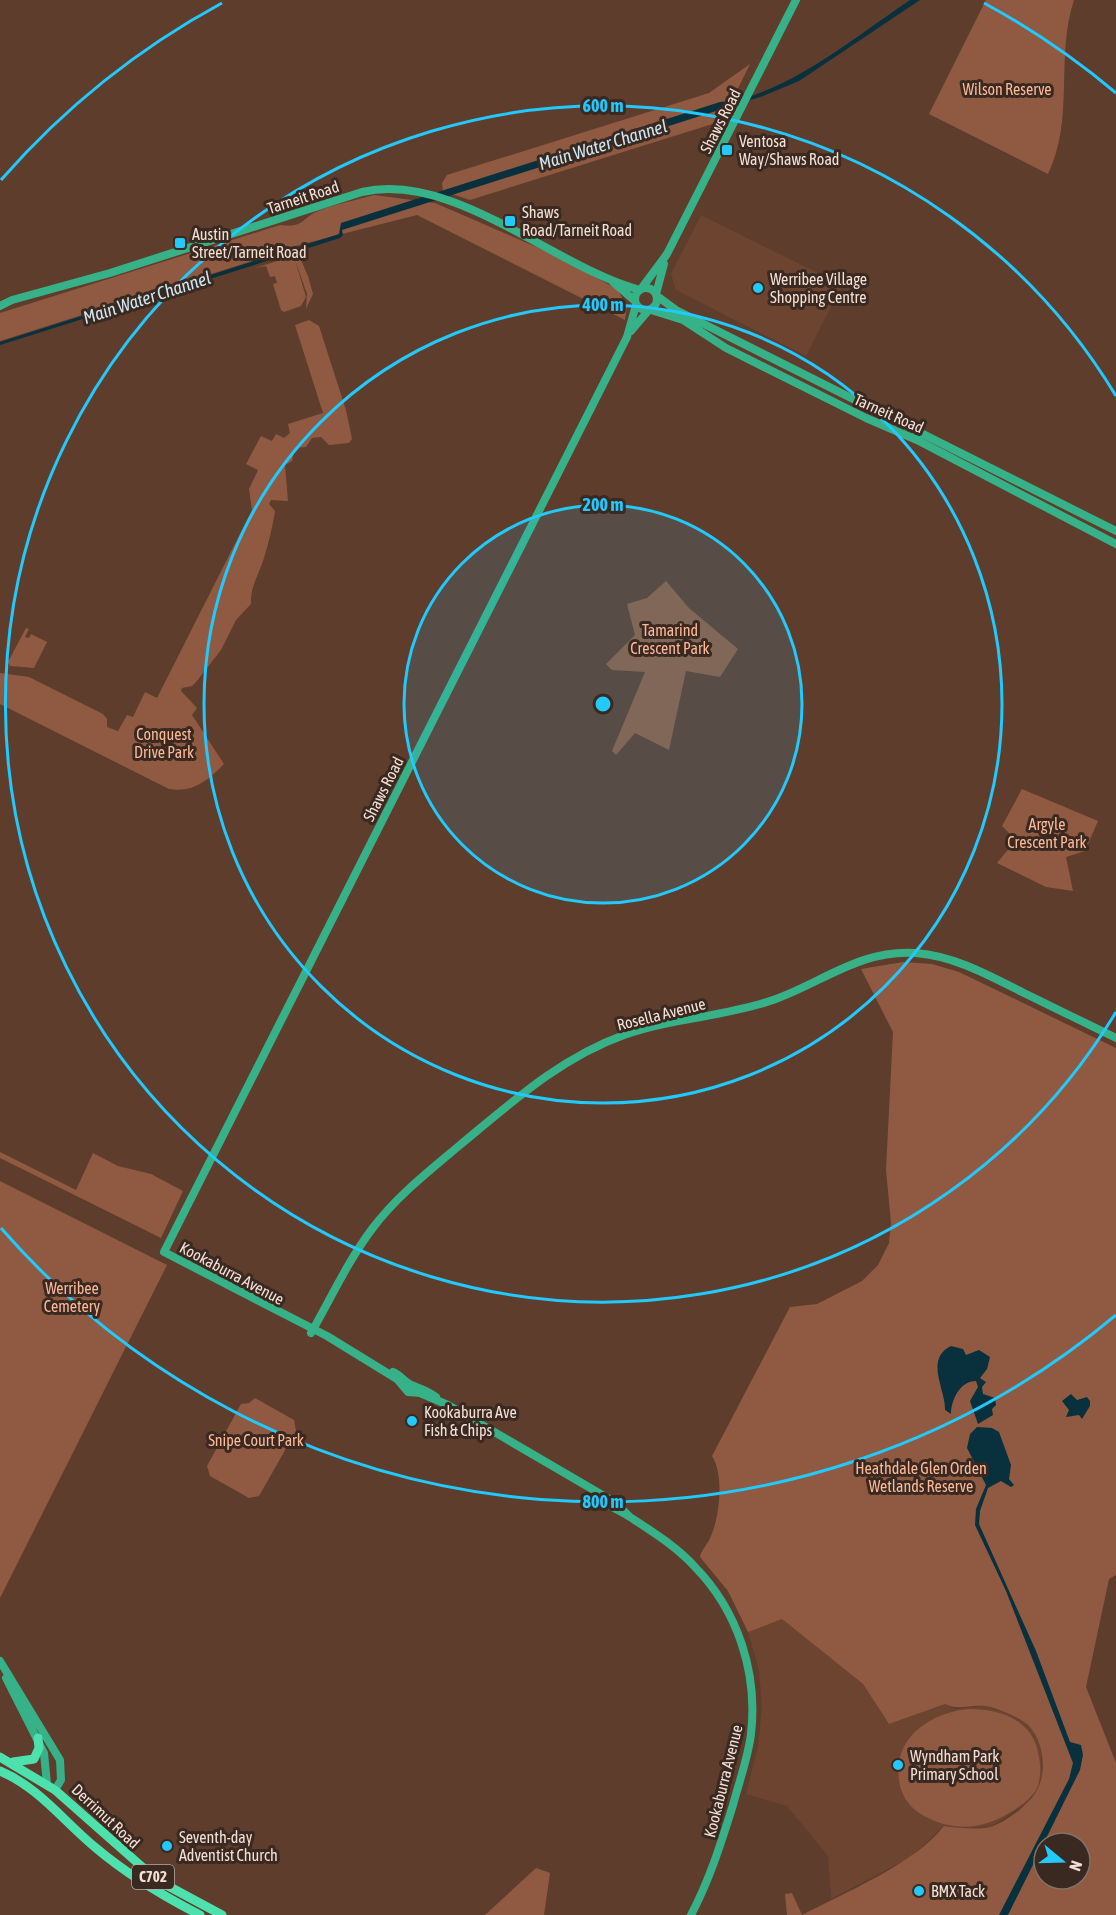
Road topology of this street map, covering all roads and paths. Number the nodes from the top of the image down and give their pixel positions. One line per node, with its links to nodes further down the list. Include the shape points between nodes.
1 (796, 0): 2 (street, Shaws Road)
2 (668, 254): 4 (street, Shaws Road); 5 (street, Shaws Road)
3 (607, 277): 4 (street, Tarneit Road); 6 (street, Tarneit Road); 7 (street, Tarneit Road, via 431,194 389,188 362,192 12,300)
4 (641, 289): 5 (street, via 648,288); 6 (street)
5 (657, 295): 8 (street, via 656,305); 10 (street, Tarneit Road, via 676,310)
6 (636, 303): 8 (street, via 641,310); 9 (street, Shaws Road)
7 (0, 307)
8 (650, 310): 9 (street, Shaws Road); 12 (street, Tarneit Road, via 682,320)
9 (627, 338): 19 (street, Shaws Road)
10 (752, 346): 11 (street, Tarneit Road); 12 (street)
11 (770, 356): 13 (street); 14 (street, Tarneit Road)
12 (746, 358): 13 (street, Tarneit Road)
13 (764, 367): 15 (street, Tarneit Road, via 917,440)
14 (1082, 514): 15 (street); 16 (street, Tarneit Road)
15 (1077, 524): 17 (street, Tarneit Road)
16 (1116, 531)
17 (1116, 544)
18 (1116, 1038): 20 (street, Rosella Avenue, via 967,966 908,953 858,960 792,993 758,1005 623,1035 572,1059 537,1082 400,1197 358,1248)
19 (164, 1252): 20 (street, Kookaburra Avenue)
20 (312, 1331): 30 (street, Kookaburra Avenue, via 404,1377 412,1386 427,1390 616,1503 674,1547 710,1583 735,1626 749,1670 752,1712 749,1746 718,1856)
21 (0, 1663): 22 (street); 26 (street, via 60,1760 61,1780)
22 (38, 1738): 24 (highway, via 39,1748 33,1759); 26 (street)
23 (0, 1757): 24 (highway, Derrimut Road / C702)
24 (11, 1762): 26 (highway, Derrimut Road / C702)
25 (0, 1771): 27 (highway, Derrimut Road / C702)
26 (51, 1787): 27 (highway); 29 (highway, Derrimut Road / C702, via 157,1880)
27 (43, 1798): 28 (highway, Derrimut Road / C702, via 94,1847 167,1898)
28 (200, 1915)
29 (222, 1915)
30 (691, 1915)

